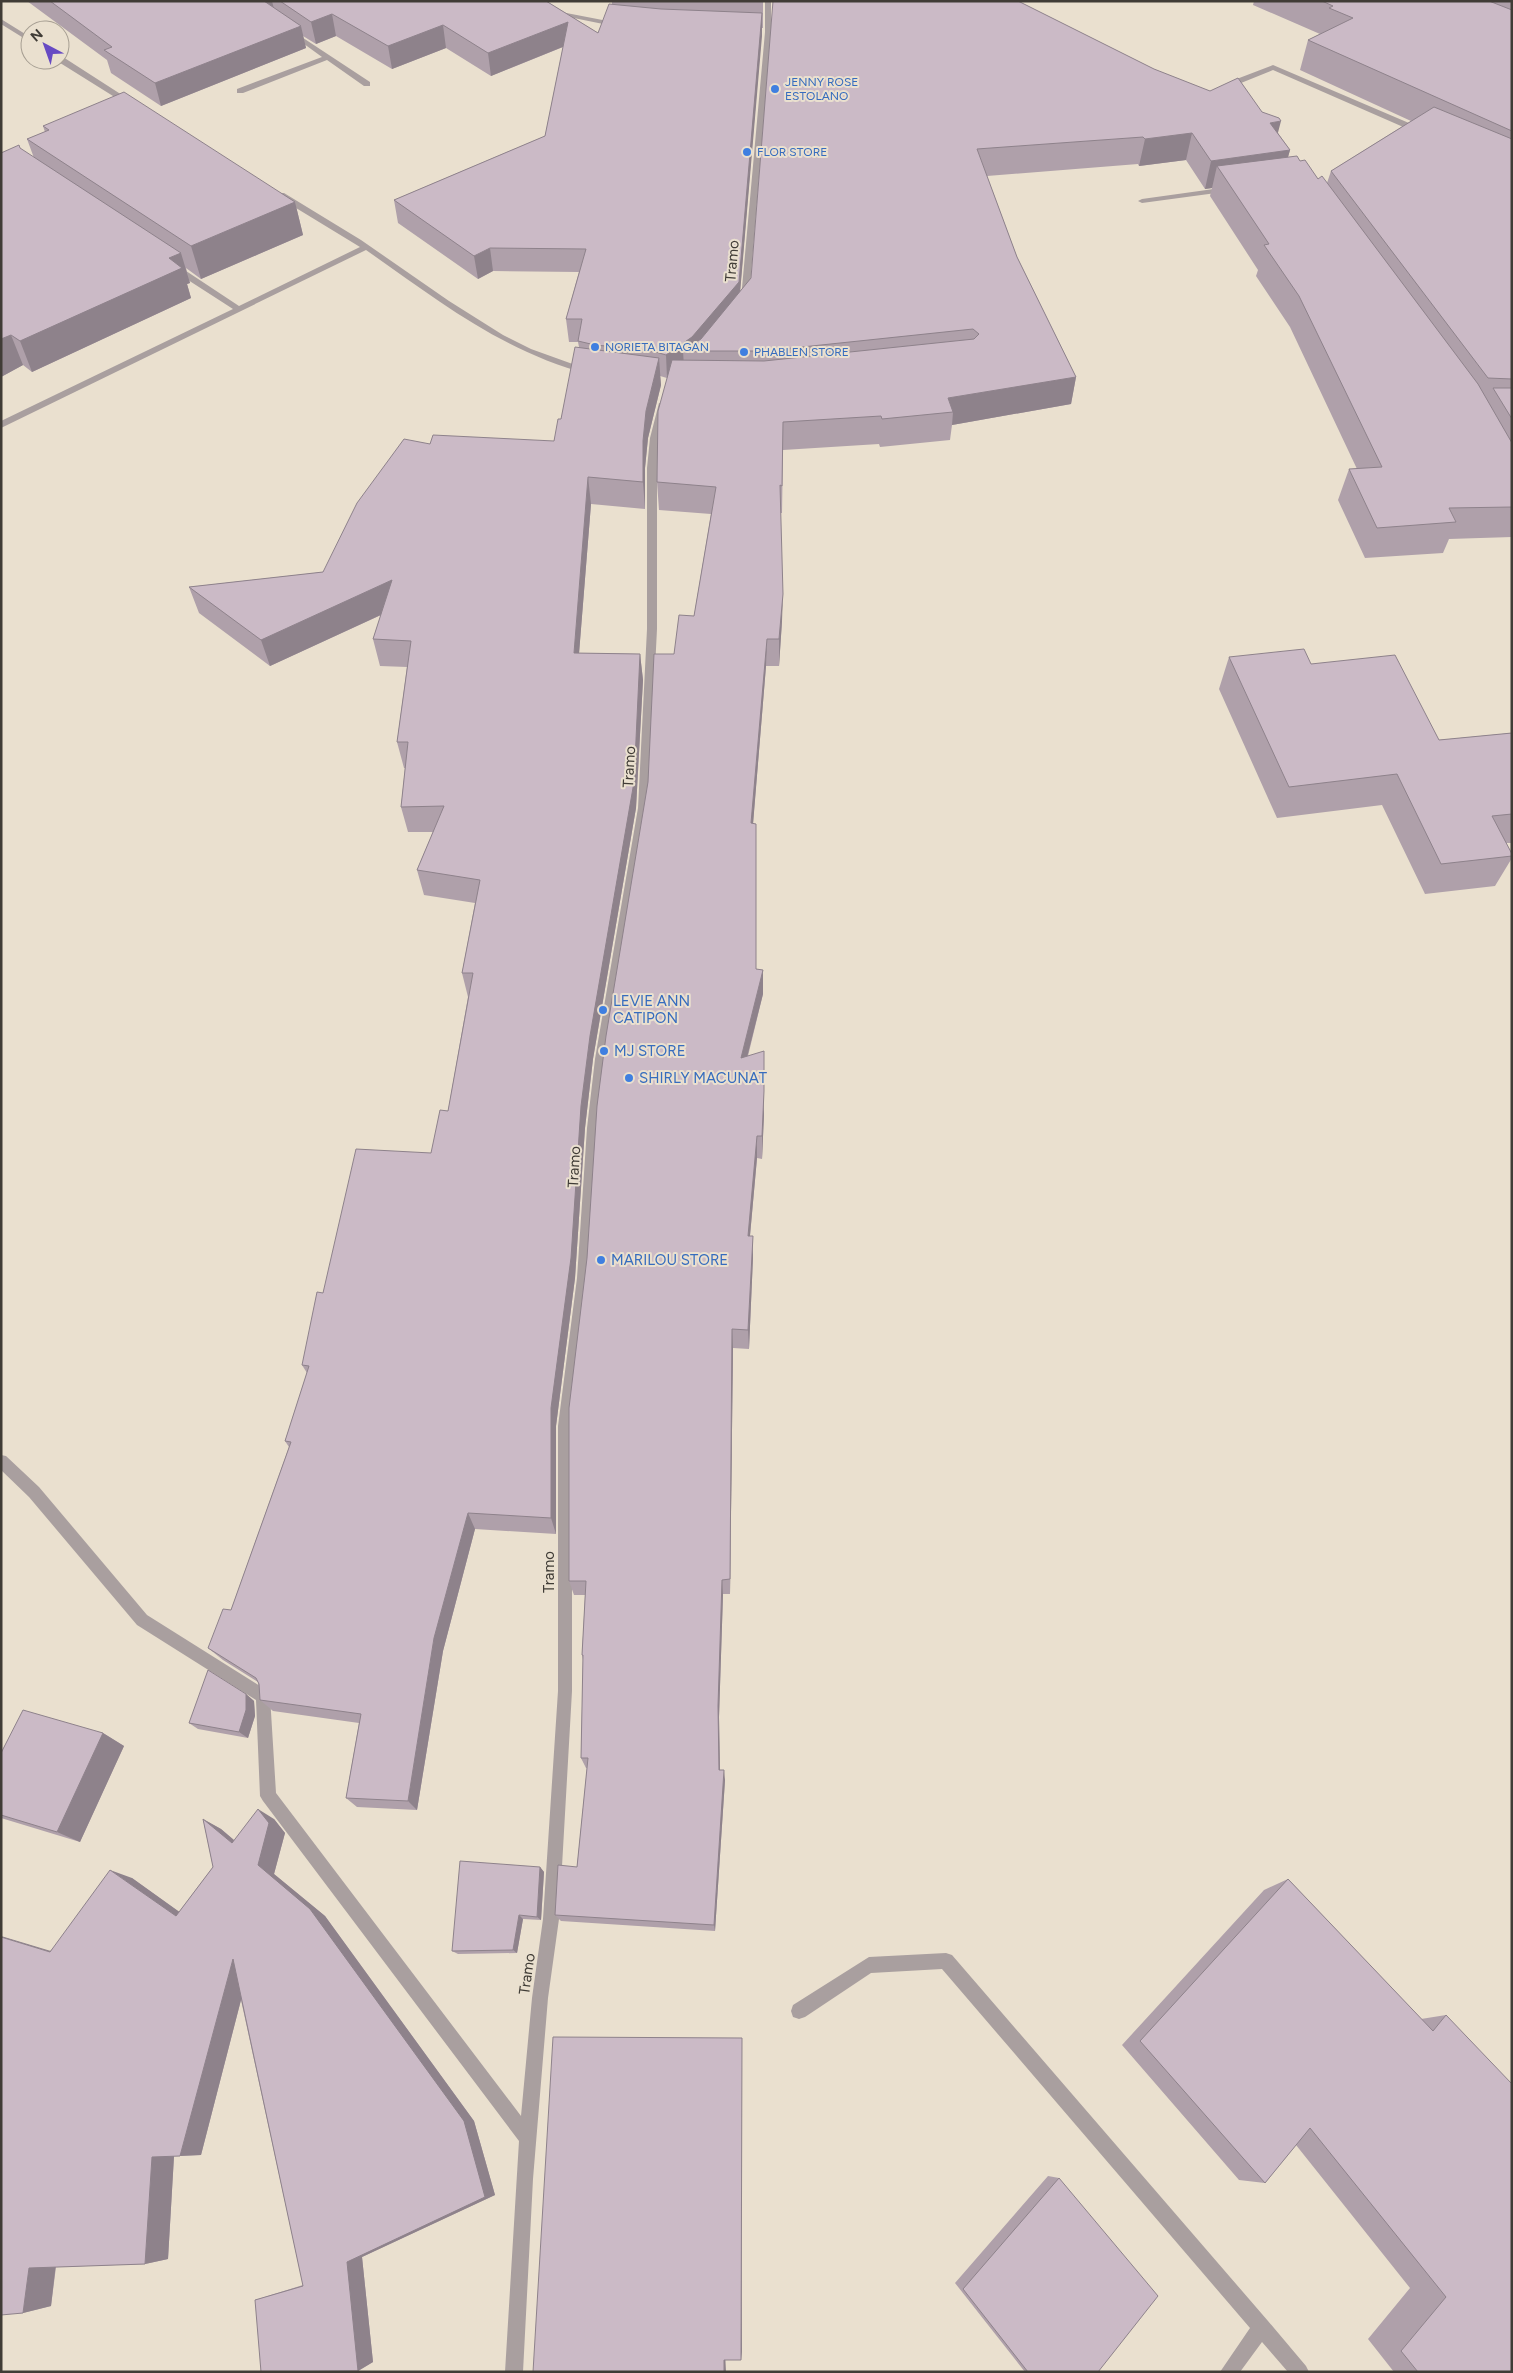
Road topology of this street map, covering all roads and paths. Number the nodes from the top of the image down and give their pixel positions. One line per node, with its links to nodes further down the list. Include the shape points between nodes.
1 (768, 1): 20 (street, Tramo, via 763,31 745,306)
2 (548, 10): 4 (street, via 591,22)
3 (1, 22): 6 (street)
4 (626, 26)
5 (286, 29): 7 (street)
6 (20, 34)
7 (328, 57): 9 (street); 10 (street)
8 (70, 65): 12 (street)
9 (367, 84)
10 (240, 91)
11 (1247, 98): 13 (street, via 1237,82 1273,67)
12 (137, 107)
13 (1432, 136)
14 (1240, 188): 16 (street)
15 (273, 190): 17 (street)
16 (1142, 201)
17 (366, 247): 19 (street); 21 (street, via 463,314 506,339 555,362)
18 (165, 261): 19 (street)
19 (239, 309): 23 (street)
20 (739, 314)
21 (597, 373)
22 (666, 390): 26 (street, Tramo, via 654,438 652,468 652,629 643,808 592,1128 583,1278 565,1426 565,1691 551,1919 540,1998)
23 (1, 426)
24 (1, 1461): 26 (street, via 34,1492 142,1620 263,1696 268,1796)
25 (799, 2011): 27 (street, via 868,1965 946,1961)
26 (528, 2140): 28 (street, Tramo)
27 (1262, 2327): 29 (street); 30 (street)
28 (514, 2372)
29 (1229, 2372)
30 (1300, 2372)

